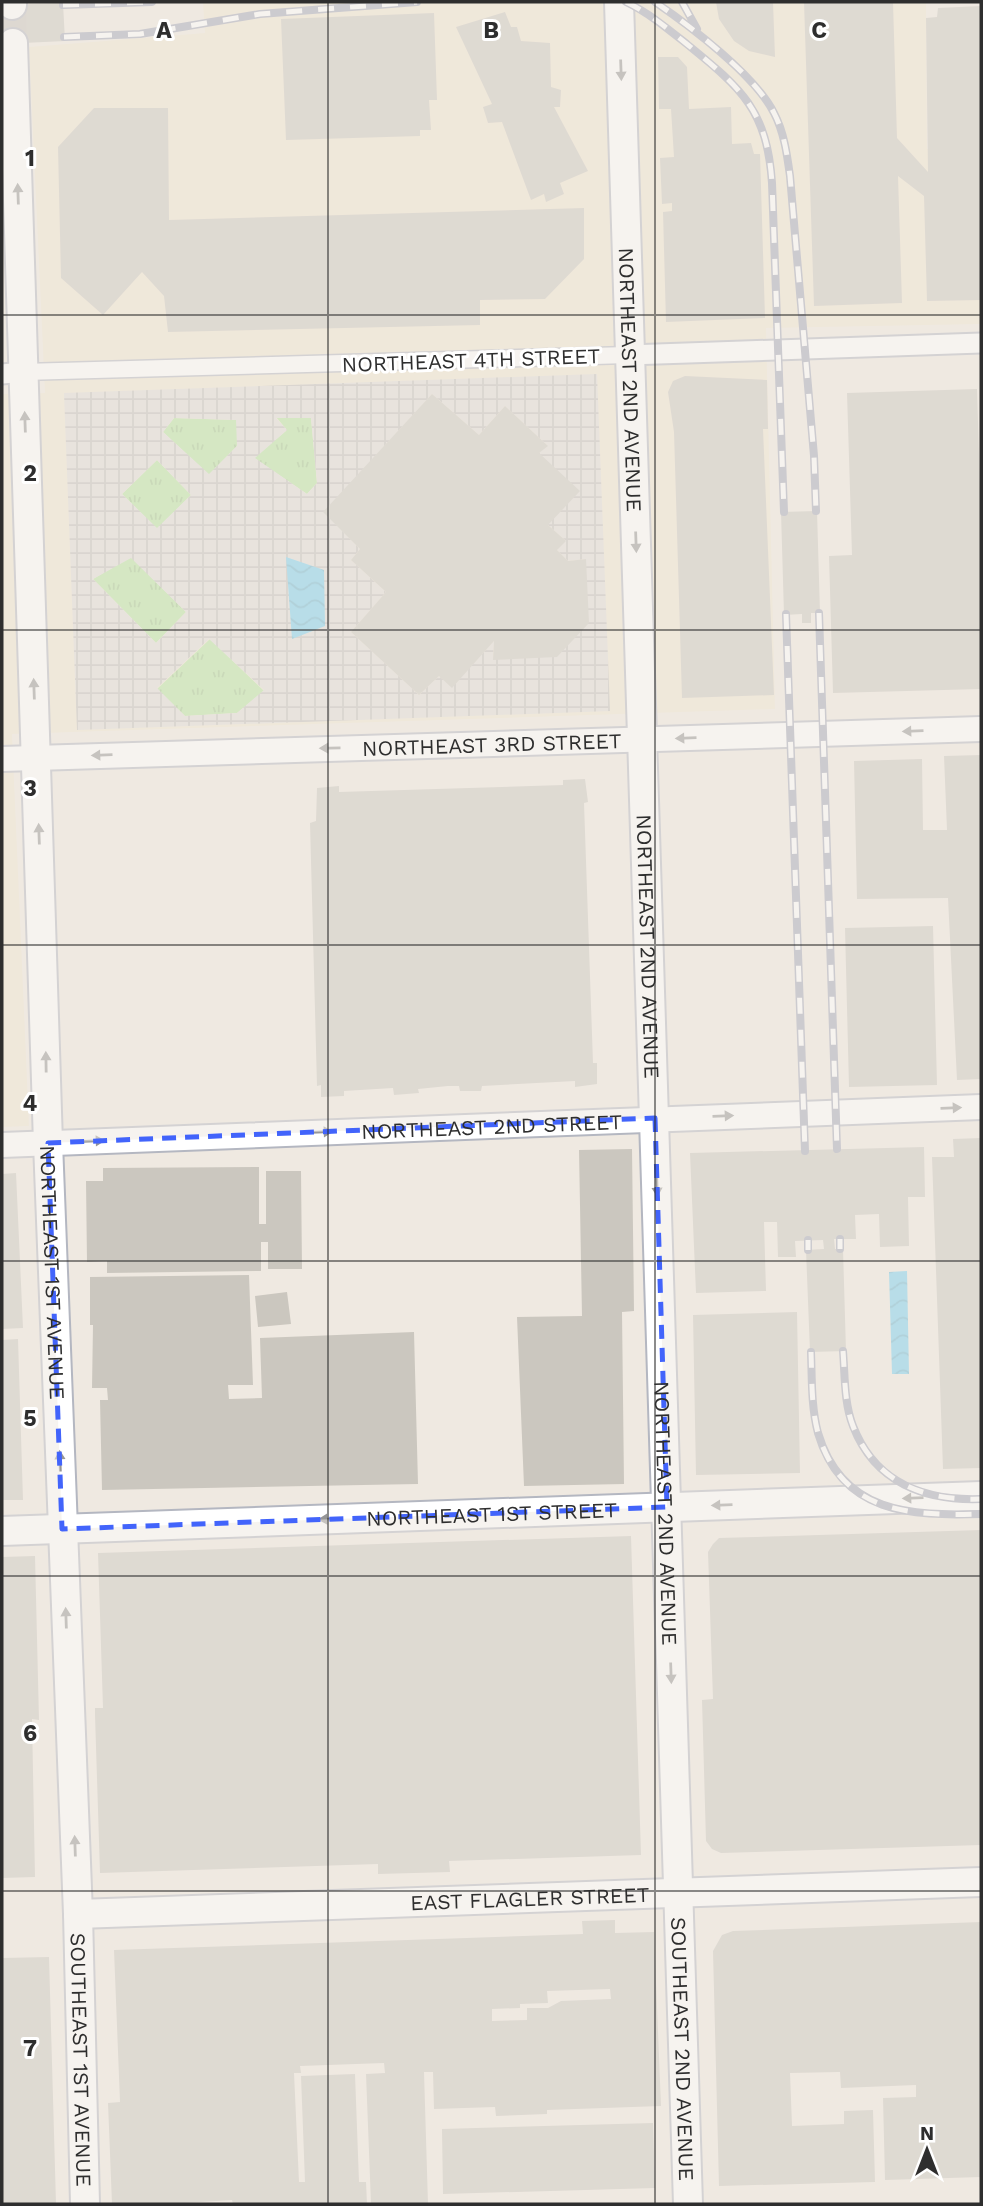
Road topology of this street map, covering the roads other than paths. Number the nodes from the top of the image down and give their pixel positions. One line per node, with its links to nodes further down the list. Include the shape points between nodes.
1 (619, 2): 4 (main road, NORTHEAST 2ND AVENUE, one-way to 4)
2 (13, 43): 5 (main road, NORTHEAST 1ST AVENUE, one-way to 2)
3 (981, 343): 4 (street, NORTHEAST 4TH STREET)
4 (628, 355): 5 (street, NORTHEAST 4TH STREET); 7 (main road, NORTHEAST 2ND AVENUE, one-way to 7)
5 (13, 373): 8 (main road, NORTHEAST 1ST AVENUE, one-way to 5)
6 (981, 729): 7 (street, NORTHEAST 3RD STREET, one-way to 7)
7 (643, 739): 8 (street, NORTHEAST 3RD STREET, one-way to 8); 11 (main road, NORTHEAST 2ND AVENUE)
8 (36, 757): 9 (street, NORTHEAST 3RD STREET); 12 (main road, NORTHEAST 1ST AVENUE, one-way to 8)
9 (2, 759)
10 (981, 1107): 11 (street, NORTHEAST 2ND STREET, one-way to 10)
11 (655, 1118): 12 (street, NORTHEAST 2ND STREET, one-way to 11); 15 (main road, NORTHEAST 2ND AVENUE, one-way to 15)
12 (48, 1143): 13 (street, NORTHEAST 2ND STREET); 16 (main road, NORTHEAST 1ST AVENUE, one-way to 12)
13 (2, 1145)
14 (981, 1496): 15 (main road, NORTHEAST 1ST STREET, one-way to 15)
15 (667, 1507): 16 (main road, NORTHEAST 1ST STREET, one-way to 16); 19 (main road, NORTHEAST 2ND AVENUE, one-way to 19)
16 (62, 1529): 17 (main road, NORTHEAST 1ST STREET); 20 (main road, NORTHEAST 1ST AVENUE, one-way to 16)
17 (2, 1531)
18 (981, 1882): 19 (main road, EAST FLAGLER STREET)
19 (678, 1893): 20 (main road, EAST FLAGLER STREET); 22 (main road, SOUTHEAST 2ND AVENUE)
20 (78, 1914): 21 (main road, SOUTHEAST 1ST AVENUE)
21 (86, 2204)
22 (688, 2204)

